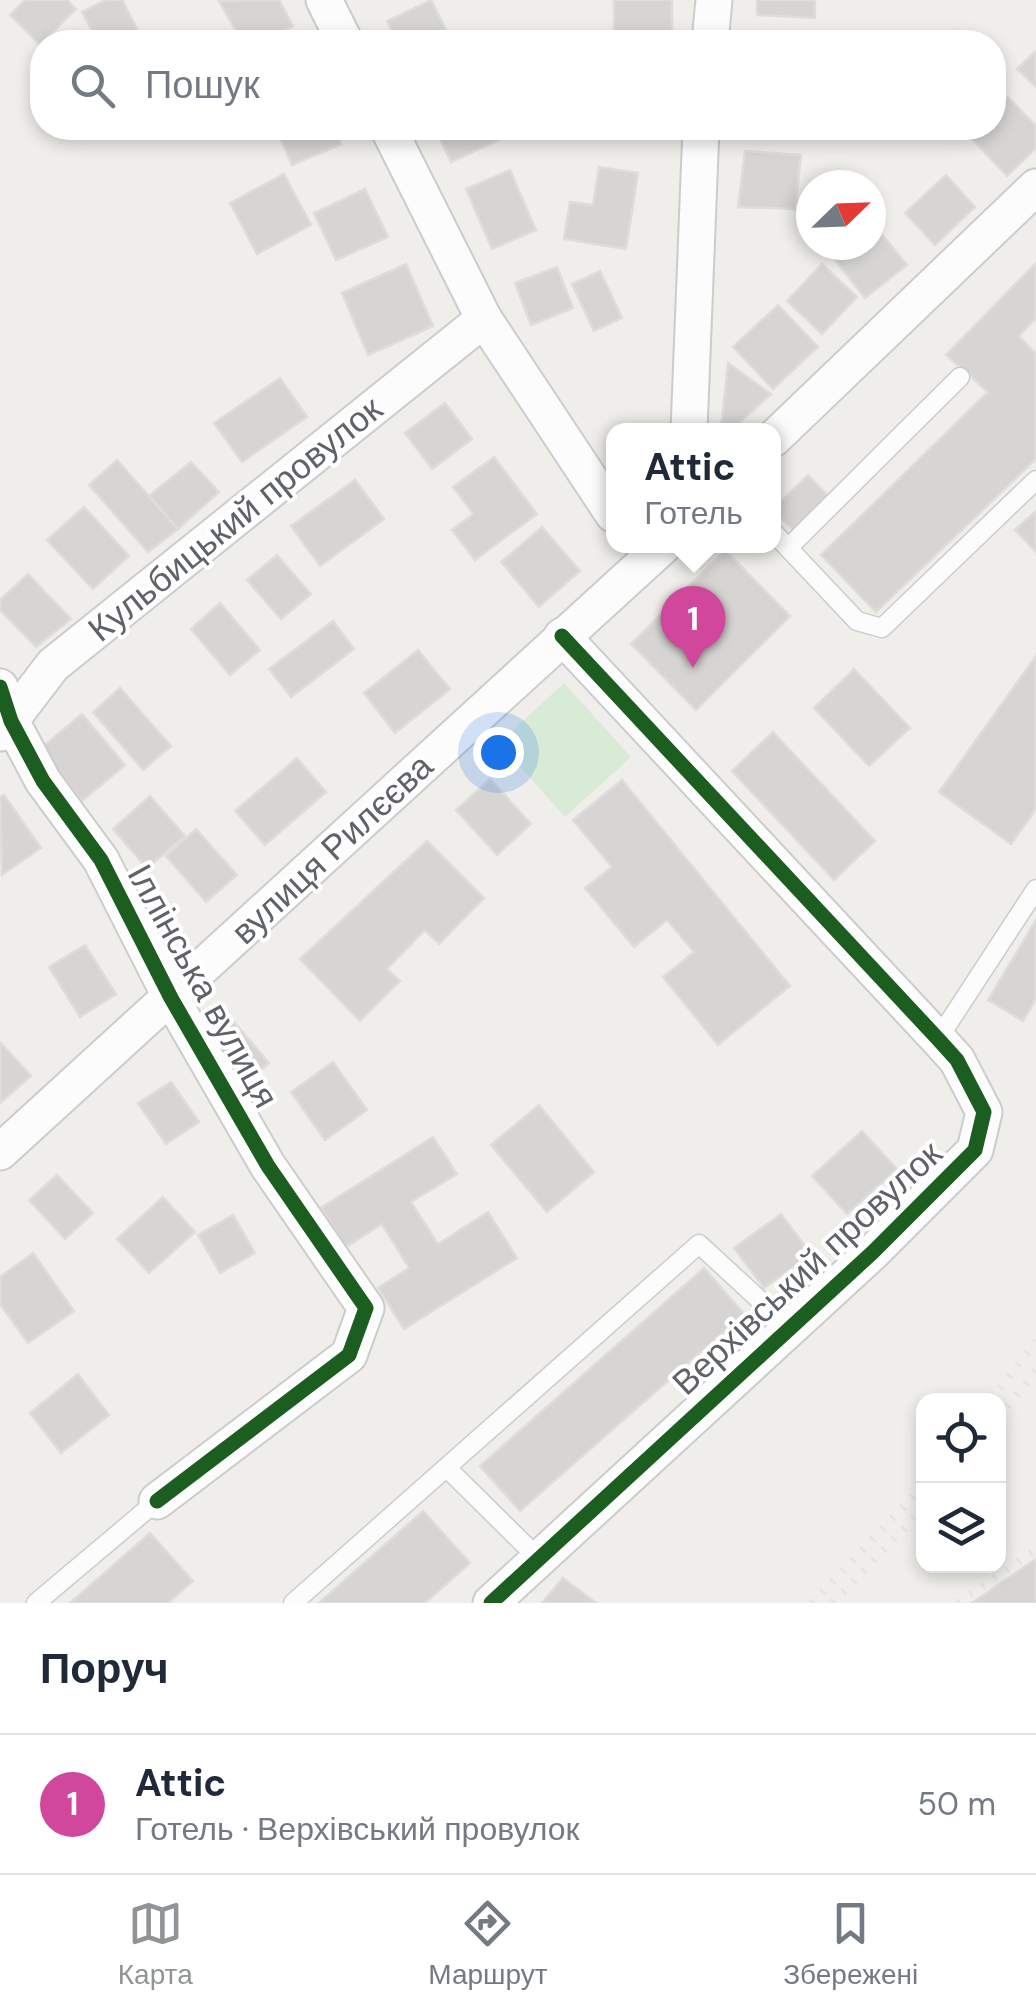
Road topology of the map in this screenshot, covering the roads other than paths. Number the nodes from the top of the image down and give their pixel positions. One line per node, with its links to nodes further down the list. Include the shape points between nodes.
1 (324, 0): 3 (street)
2 (714, 0): 4 (street)
3 (340, 30)
4 (711, 30)
5 (394, 140): 8 (street)
6 (701, 140): 10 (street)
7 (1036, 187): 11 (street)
8 (484, 318): 13 (street); 19 (street, Кульбицький провулок, via 53,665)
9 (960, 377): 15 (lane)
10 (689, 423)
11 (781, 431)
12 (1036, 480): 15 (lane, via 882,628 857,621)
13 (606, 503)
14 (781, 541): 15 (lane)
15 (788, 548)
16 (648, 553): 17 (street, вулиця Рилєєва)
17 (562, 636): 21 (street, вулиця Рилєєва); 22 (street, Верхівський провулок)
18 (0, 687): 19 (street, Іллінська вулиця)
19 (6, 727): 21 (street, Іллінська вулиця, via 100,860)
20 (1036, 889): 22 (lane)
21 (171, 998): 23 (street, вулиця Рилєєва); 26 (street, Іллінська вулиця, via 268,1166 366,1308 349,1355)
22 (938, 1039): 24 (street, Верхівський провулок, via 984,1112 975,1150)
23 (0, 1152)
24 (790, 1328): 25 (lane, via 700,1244); 27 (street, Верхівський провулок)
25 (448, 1469): 27 (lane); 29 (lane)
26 (157, 1501): 28 (lane)
27 (539, 1559): 30 (street, Верхівський провулок)
28 (36, 1603)
29 (293, 1603)
30 (491, 1603)

